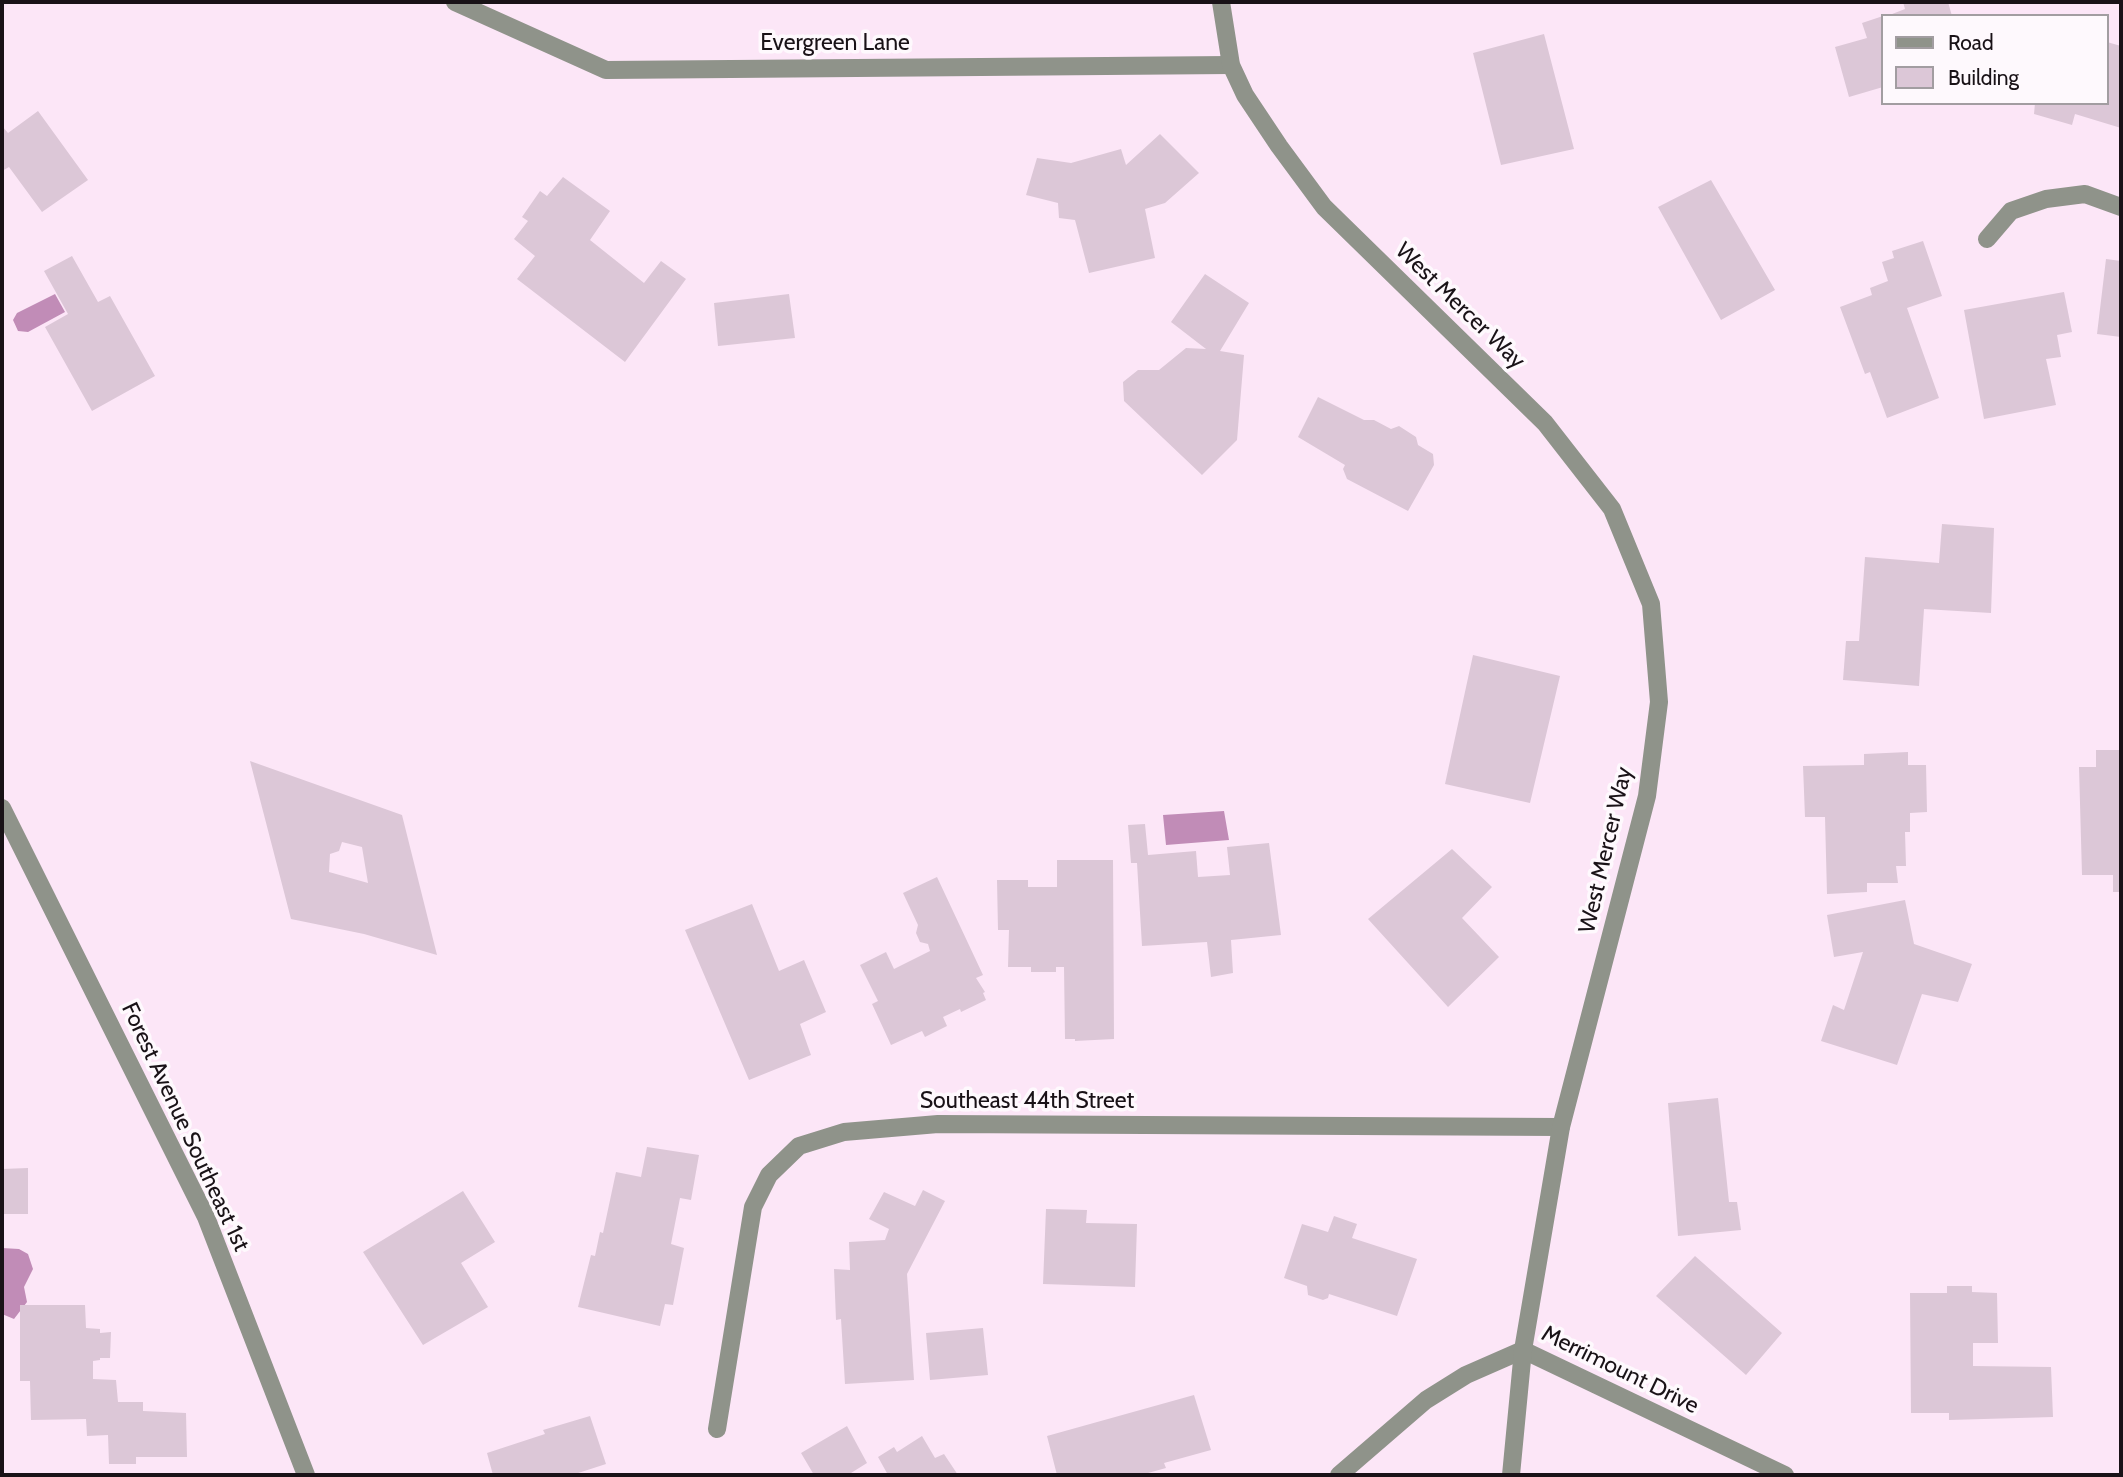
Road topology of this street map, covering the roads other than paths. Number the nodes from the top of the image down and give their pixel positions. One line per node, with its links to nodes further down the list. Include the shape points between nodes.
1 (455, 2): 3 (street, Evergreen Lane, via 606,70)
2 (1221, 2): 3 (street, West Mercer Way)
3 (1231, 65): 7 (street, West Mercer Way, via 1245,95 1324,207 1545,423 1612,509 1651,604 1659,702 1647,796)
4 (2121, 207): 5 (street, via 2085,194 2046,199 2011,211)
5 (1987, 239)
6 (2, 808): 10 (street, Forest Avenue Southeast 1st, via 206,1217)
7 (1561, 1127): 8 (street, West Mercer Way); 9 (street, Southeast 44th Street, via 938,1124 844,1132 799,1146 769,1175 753,1207)
8 (1523, 1350): 11 (street, Merrimount Drive, via 1466,1375 1426,1400); 12 (street, West Mercer Way); 13 (street, Merrimount Drive)
9 (717, 1429)
10 (306, 1475)
11 (1339, 1475)
12 (1511, 1475)
13 (1785, 1475)

